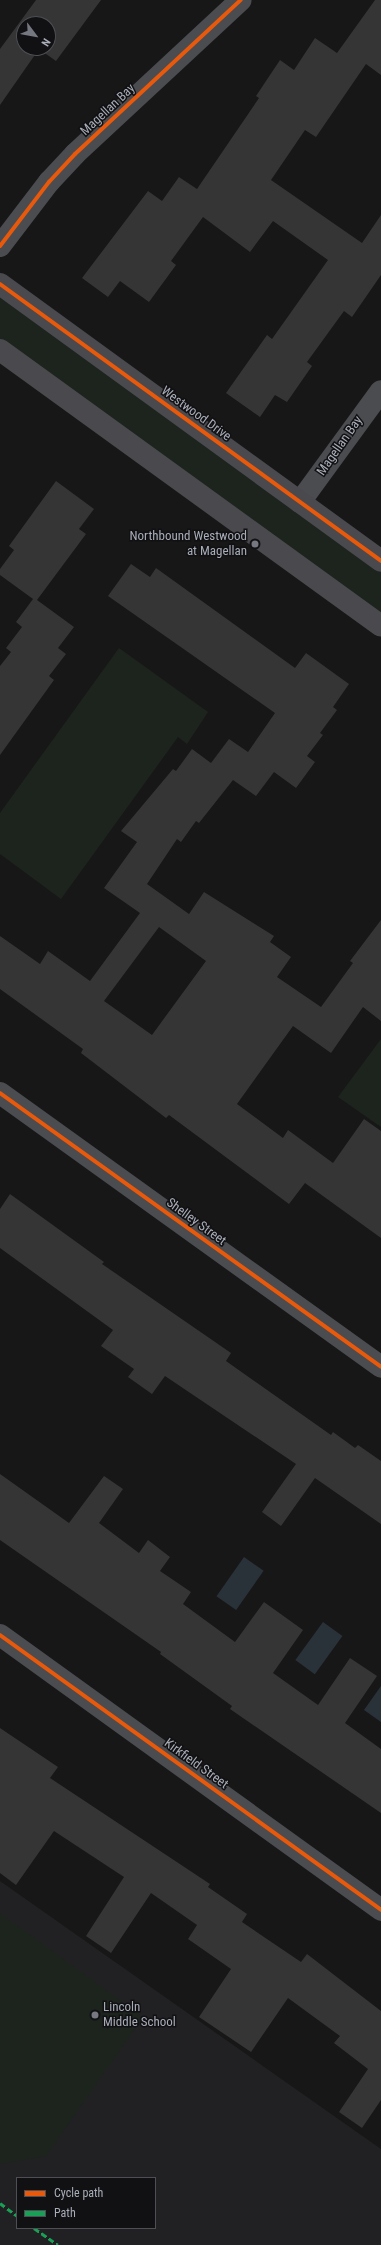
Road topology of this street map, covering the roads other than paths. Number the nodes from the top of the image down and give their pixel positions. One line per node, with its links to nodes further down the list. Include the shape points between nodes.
1 (241, 0): 2 (street, Magellan Bay, via 75,154)
2 (0, 246)
3 (0, 284): 6 (street, Westwood Drive)
4 (0, 350): 8 (street)
5 (381, 391): 6 (street, Magellan Bay)
6 (300, 502): 7 (street, Westwood Drive)
7 (381, 561)
8 (381, 626)
9 (0, 1093): 10 (street, Shelley Street)
10 (381, 1367)
11 (0, 1635): 12 (street, Kirkfield Street)
12 (381, 1910)

